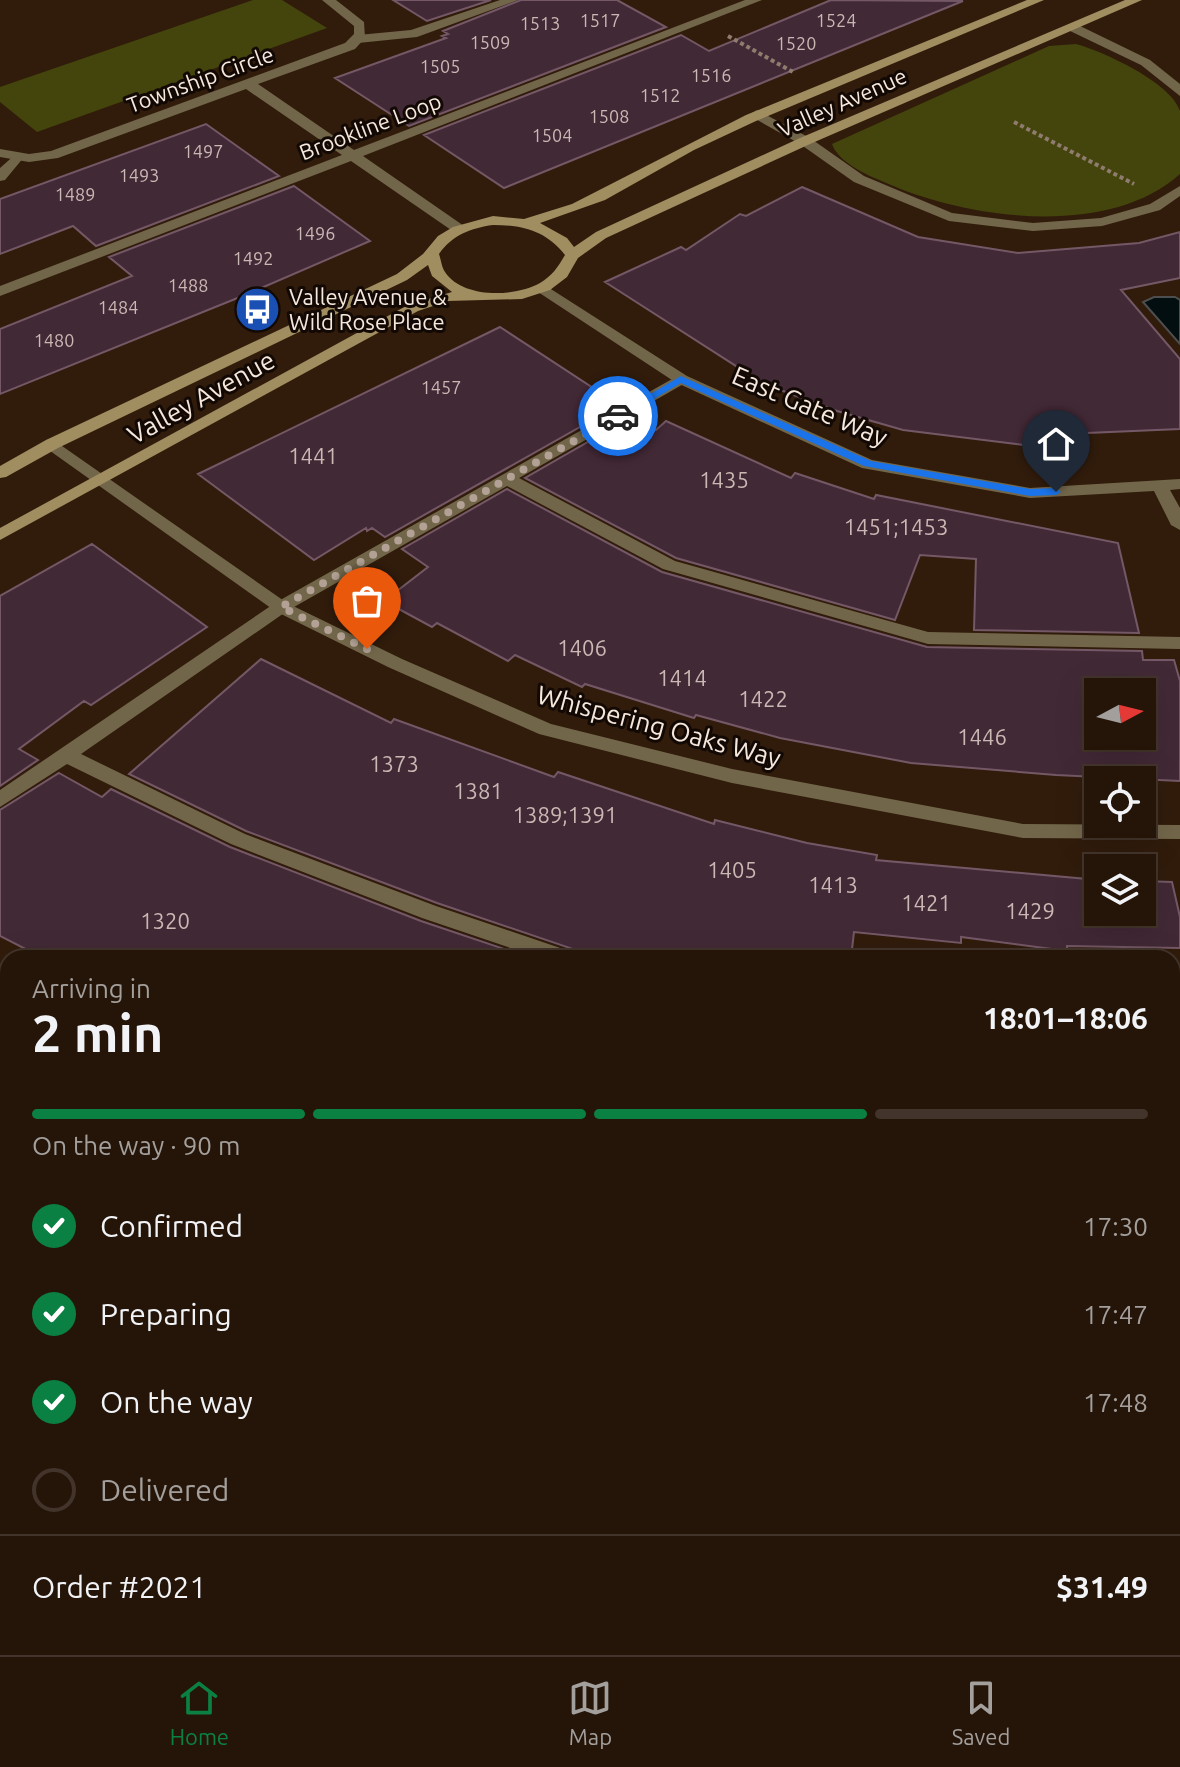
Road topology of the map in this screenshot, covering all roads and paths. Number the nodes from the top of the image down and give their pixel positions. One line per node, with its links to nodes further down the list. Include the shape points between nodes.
1 (328, 0): 7 (street, via 360,25)
2 (512, 0): 7 (street, via 413,34)
3 (756, 0): 14 (street, Brookline Loop)
4 (1038, 0): 10 (street, Valley Avenue)
5 (1136, 0): 6 (street, Valley Avenue)
6 (1072, 27): 9 (street, via 1132,56); 12 (street, Valley Avenue)
7 (358, 39): 8 (street, Township Circle)
8 (247, 83): 14 (street); 15 (street, Township Circle, via 53,155)
9 (1180, 92)
10 (757, 114): 12 (street); 18 (street, Valley Avenue, via 674,153 569,213)
11 (1014, 122): 17 (path, via 1122,179)
12 (805, 141): 17 (street, via 859,179 949,217 1033,227 1102,222 1155,207); 21 (street, Valley Avenue, via 601,235)
13 (0, 153): 15 (street, Township Circle)
14 (352, 156): 19 (street); 23 (street, Brookline Loop)
15 (17, 157): 16 (street)
16 (0, 177)
17 (1174, 194)
18 (524, 222): 19 (street, Valley Avenue); 21 (street, via 548,229)
19 (459, 229): 20 (street, Valley Avenue, via 441,240)
20 (432, 254): 24 (street, via 439,278); 26 (street, Valley Avenue, via 402,277)
21 (572, 255): 22 (street, Valley Avenue, via 559,280)
22 (543, 289): 24 (street, Valley Avenue, via 509,296); 25 (street, East Gate Way)
23 (0, 291)
24 (473, 295): 28 (street, Valley Avenue, via 413,308)
25 (681, 379): 29 (street); 31 (street, East Gate Way, via 868,464 1030,493)
26 (52, 444): 27 (street, Valley Avenue); 28 (street, Whispering Oaks Way)
27 (0, 473)
28 (101, 479): 33 (street, Valley Avenue); 34 (street, Whispering Oaks Way)
29 (509, 480): 34 (street); 35 (street, via 669,565 928,638)
30 (1180, 484): 31 (street, East Gate Way)
31 (1161, 488): 32 (street)
32 (1180, 525)
33 (0, 535)
34 (281, 607): 36 (street); 38 (street, Whispering Oaks Way, via 546,729 732,776 1023,831)
35 (1180, 643)
36 (66, 755): 37 (street); 39 (street, via 238,839)
37 (0, 800)
38 (1180, 832)
39 (541, 950)

